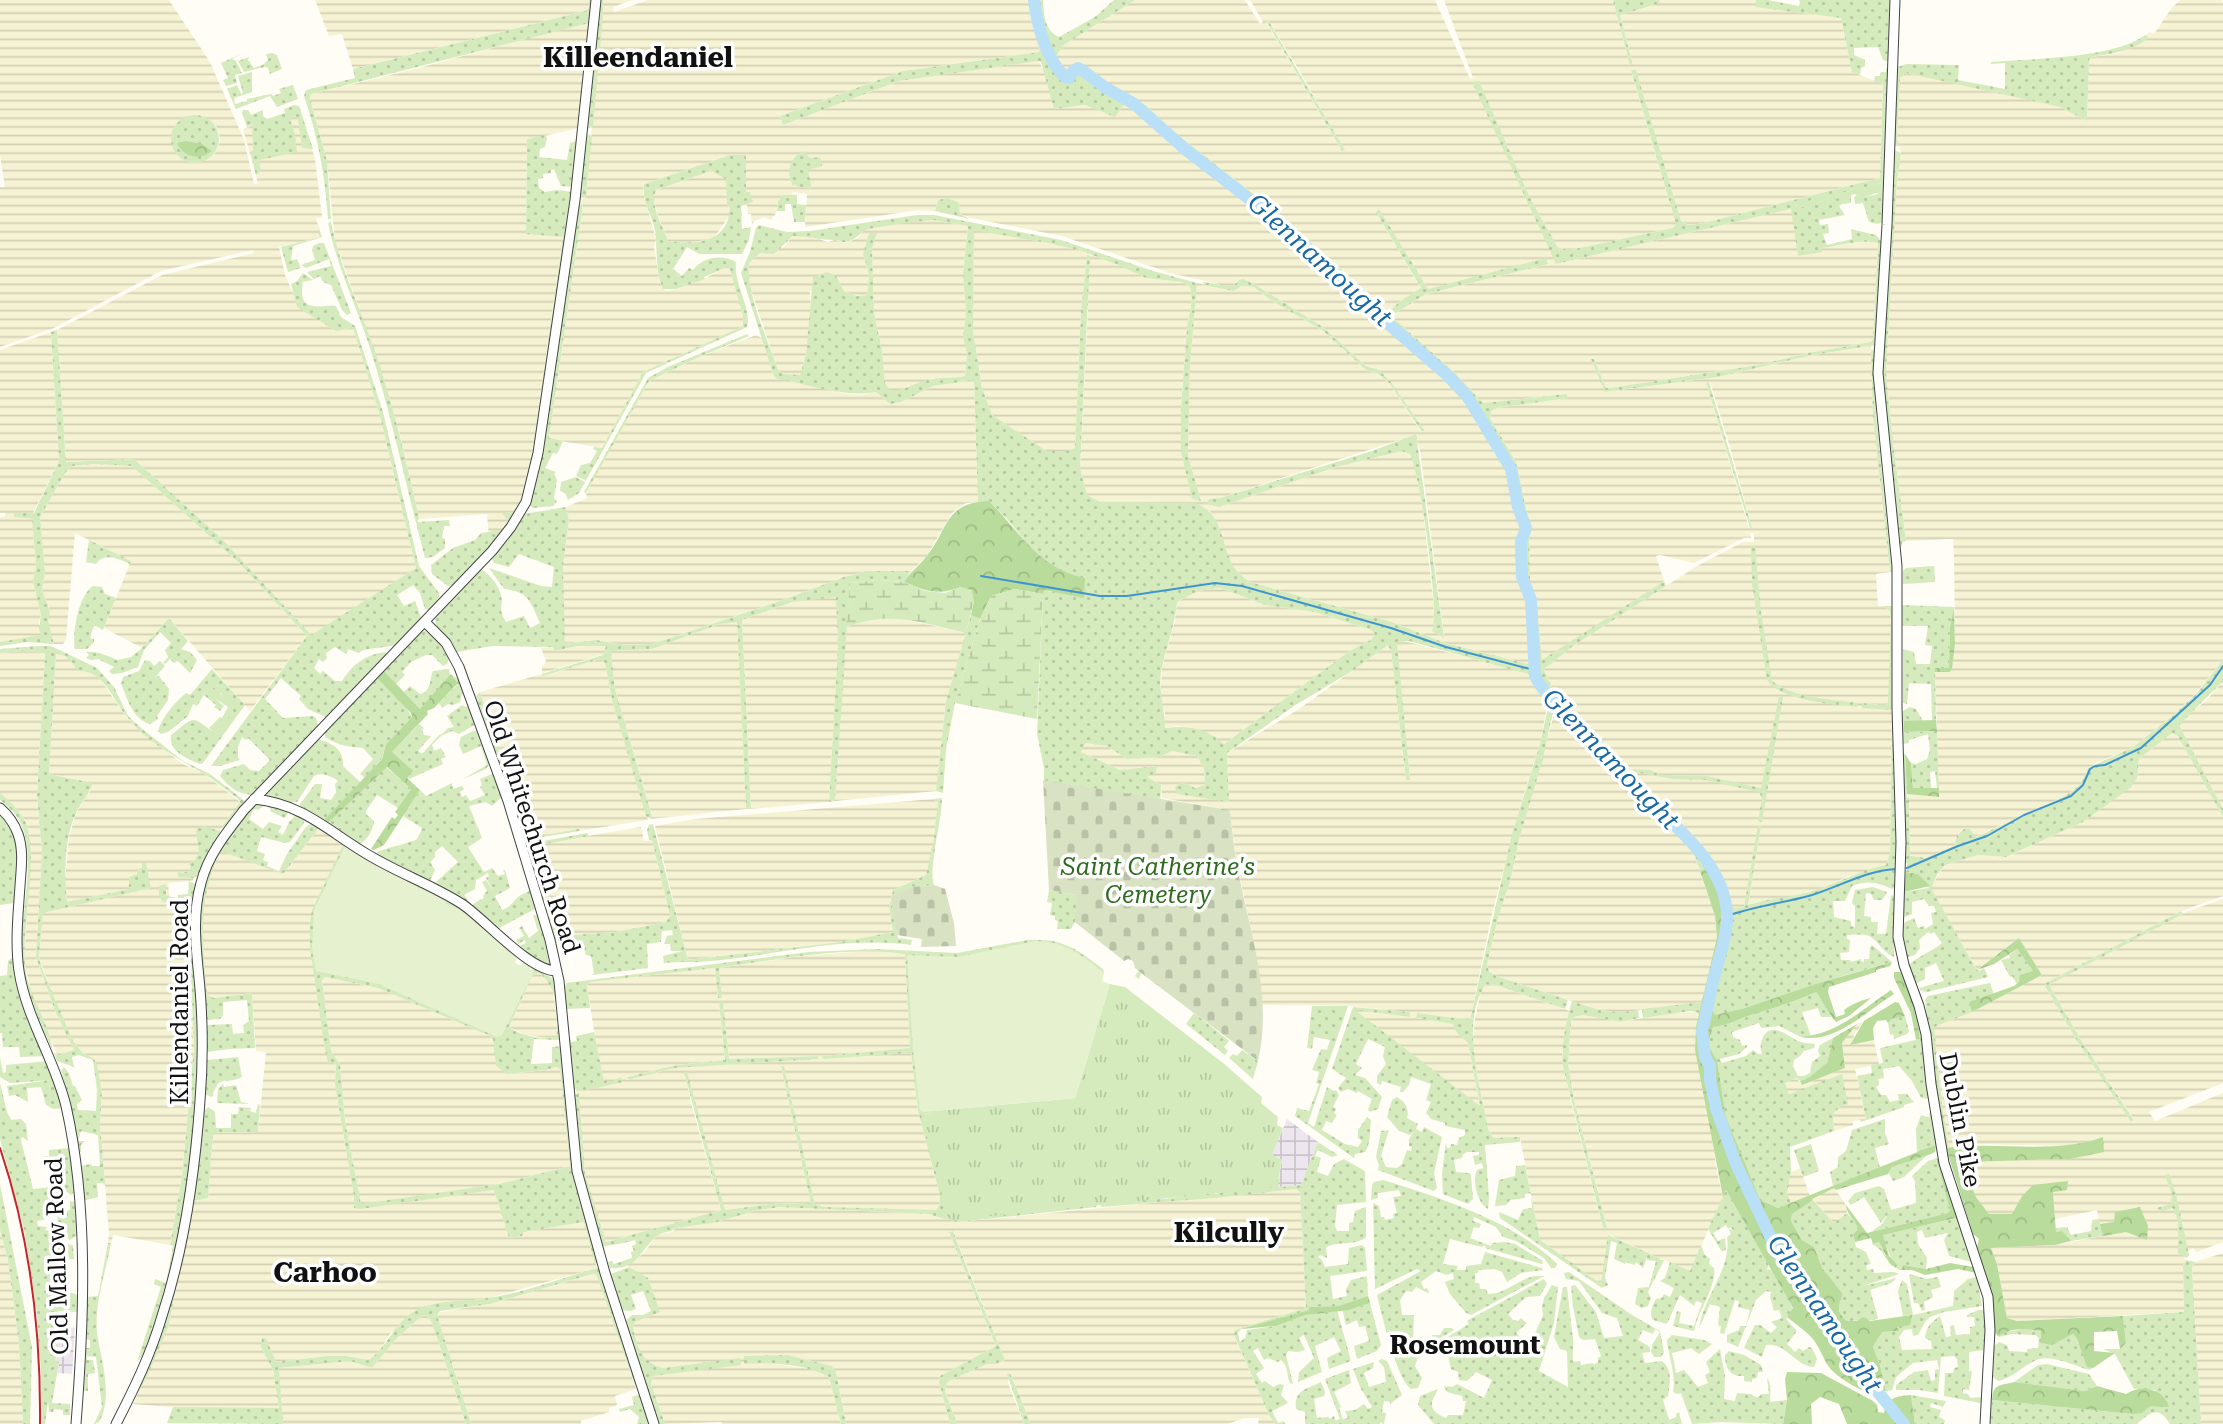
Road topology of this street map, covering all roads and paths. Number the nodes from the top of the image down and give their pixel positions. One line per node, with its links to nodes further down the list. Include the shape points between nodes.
1 (596, 0): 3 (street, Killendaniel Road, via 573,213 531,485 511,527)
2 (1895, 0): 10 (street, Dublin Pike, via 1878,373 1897,566 1899,946 1924,1024 1944,1164 1988,1297)
3 (425, 622): 4 (street, Killendaniel Road); 6 (street, Old Whitechurch Road, via 446,643 459,667 508,801)
4 (254, 799): 6 (street, via 294,809 318,821 372,858 462,904 507,943 537,964); 8 (street, Killendaniel Road, via 223,837 199,890 196,924 202,1059 190,1185 162,1317)
5 (0, 808): 7 (street, Old Mallow Road, via 13,823 20,844 19,974 60,1083 75,1165 82,1292)
6 (557, 971): 9 (street, Old Whitechurch Road, via 577,1171)
7 (76, 1424)
8 (116, 1424)
9 (654, 1424)
10 (1985, 1424)

